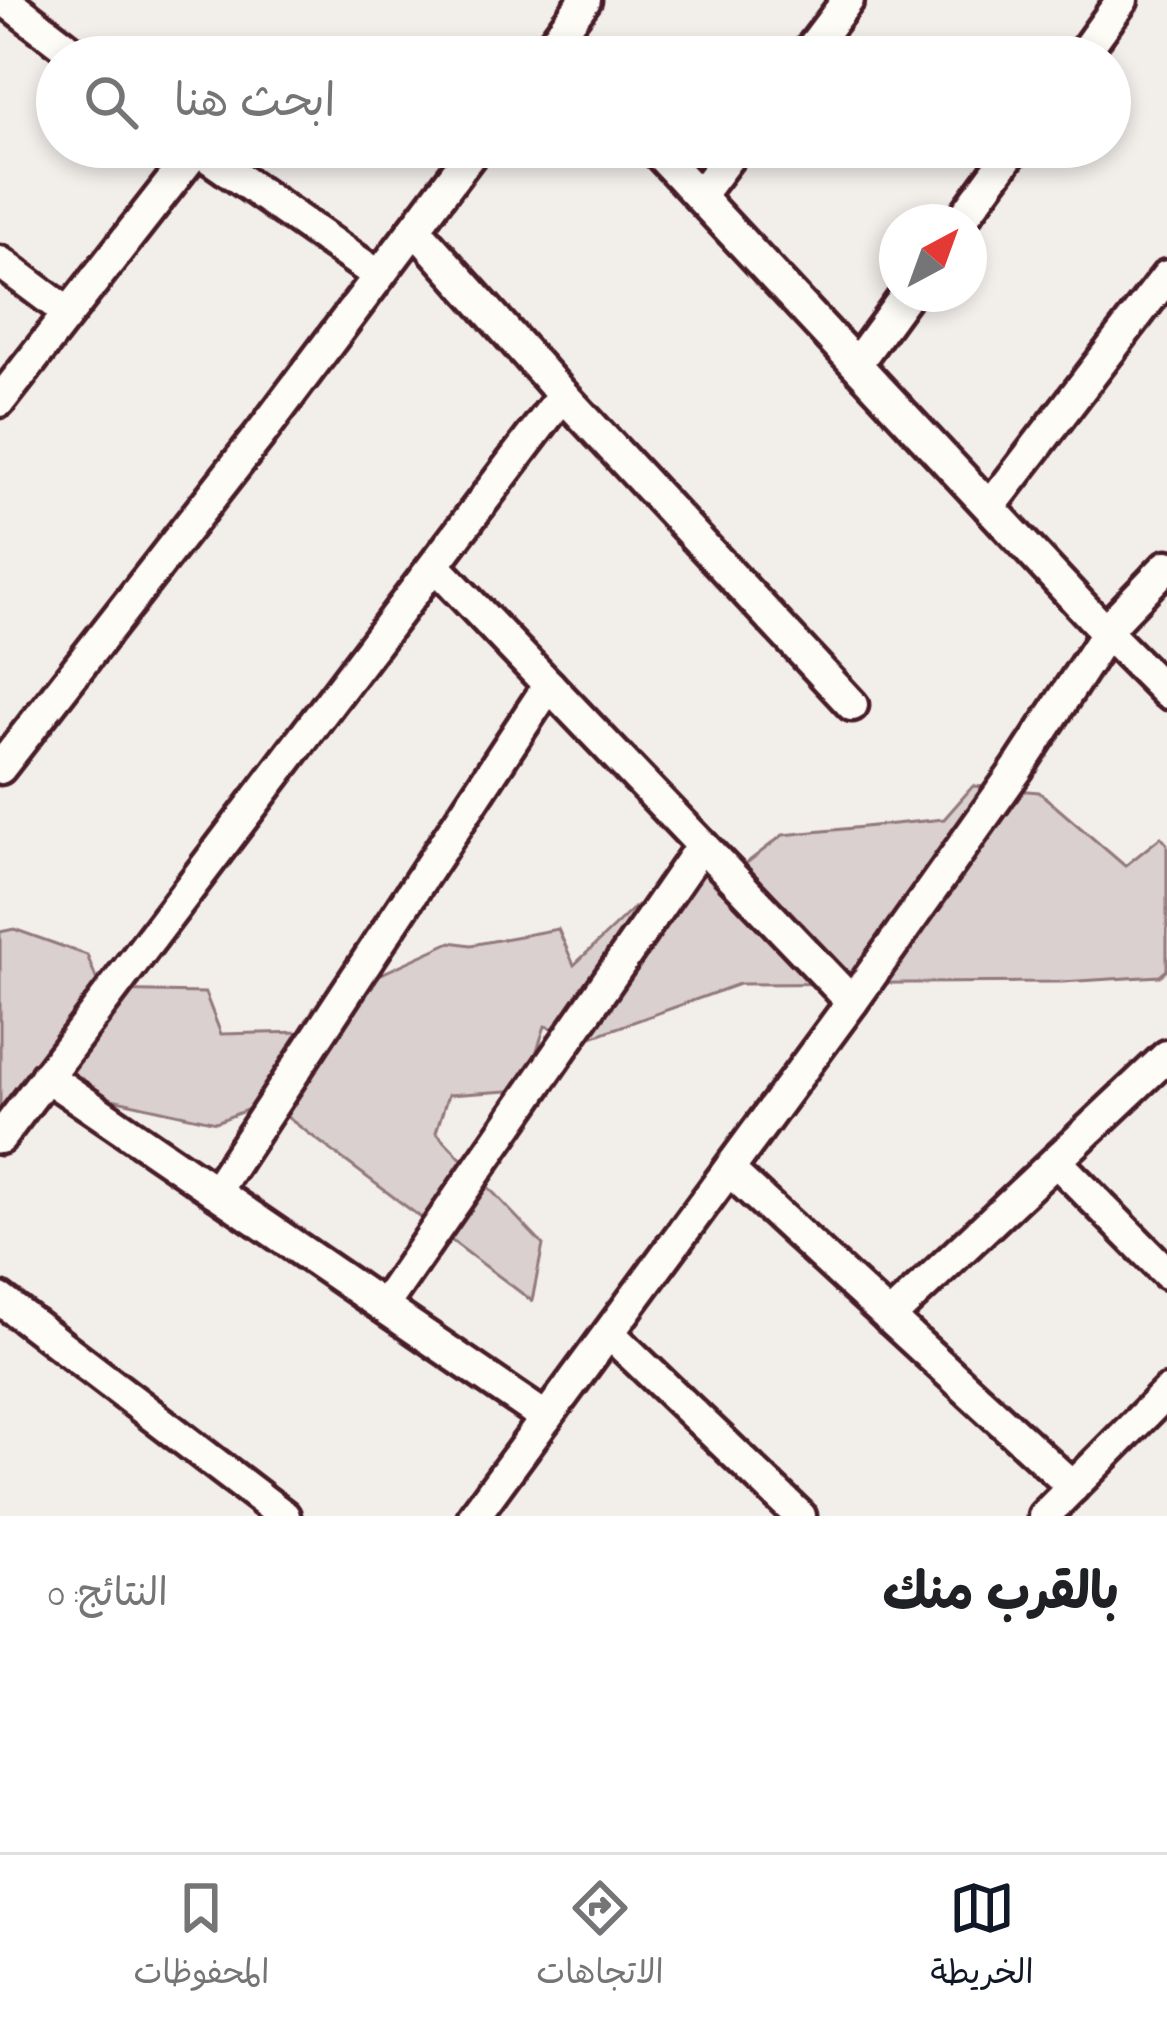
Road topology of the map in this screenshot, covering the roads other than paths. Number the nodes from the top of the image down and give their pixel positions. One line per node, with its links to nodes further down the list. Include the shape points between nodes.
1 (5, 0): 5 (street)
2 (848, 0): 7 (street)
3 (1122, 0): 8 (street)
4 (572, 5): 6 (street)
5 (52, 36)
6 (561, 36)
7 (821, 36)
8 (1096, 36)
9 (181, 168): 22 (street)
10 (225, 168): 19 (street)
11 (460, 168): 17 (street)
12 (673, 168): 15 (street)
13 (720, 168): 15 (street)
14 (1000, 168): 16 (street)
15 (699, 196): 23 (street)
16 (973, 204)
17 (415, 229): 19 (street); 24 (street)
18 (0, 262): 22 (street)
19 (379, 276): 33 (street)
20 (1167, 276): 26 (street)
21 (894, 312): 23 (street)
22 (68, 314): 25 (street)
23 (856, 364): 26 (street)
24 (563, 395): 27 (street); 32 (street)
25 (0, 401)
26 (990, 507): 29 (street)
27 (435, 566): 30 (street); 37 (street)
28 (1167, 566): 29 (street)
29 (1107, 633): 31 (street); 35 (street)
30 (549, 685): 34 (street); 41 (street)
31 (1167, 693)
32 (852, 705)
33 (0, 768)
34 (702, 845): 35 (street); 44 (street)
35 (852, 1002): 40 (street)
36 (1167, 1056): 39 (street)
37 (46, 1076): 38 (street); 41 (street)
38 (0, 1138)
39 (1056, 1161): 42 (street); 45 (street)
40 (729, 1170): 45 (street); 46 (street)
41 (215, 1192): 44 (street)
42 (1167, 1273)
43 (0, 1299): 51 (street)
44 (383, 1306): 48 (street)
45 (890, 1318): 49 (street)
46 (609, 1333): 48 (street); 52 (street)
47 (1167, 1392): 49 (street)
48 (546, 1418): 50 (street)
49 (1072, 1487): 53 (street)
50 (488, 1510)
51 (284, 1516)
52 (800, 1516)
53 (1044, 1516)

